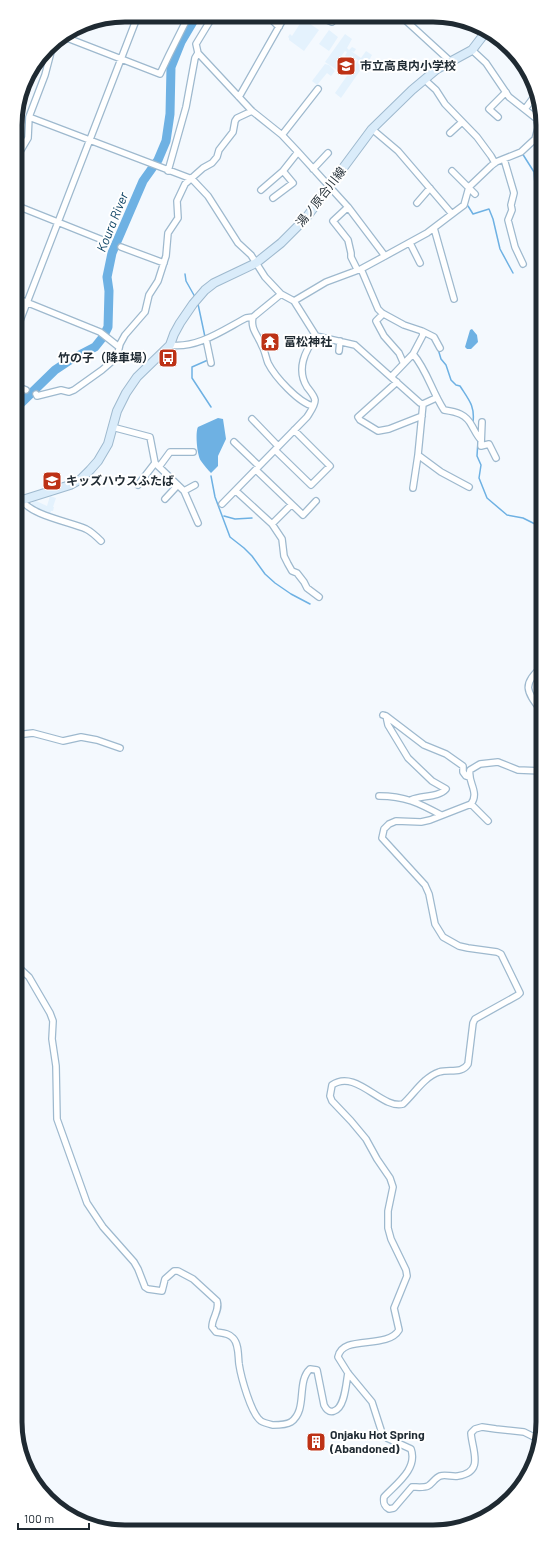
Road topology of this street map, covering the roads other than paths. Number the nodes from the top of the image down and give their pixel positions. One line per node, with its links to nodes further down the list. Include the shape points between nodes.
1 (135, 22): 13 (street)
2 (186, 22): 13 (street, via 160,74)
3 (209, 22): 11 (street, via 196,44)
4 (275, 22): 7 (street)
5 (281, 22): 7 (street)
6 (407, 22): 14 (street)
7 (279, 26): 18 (street)
8 (483, 35): 10 (main road, 湯ノ原合川線)
9 (69, 39): 13 (street)
10 (472, 50): 14 (main road, 湯ノ原合川線); 17 (street, via 486,63)
11 (198, 54): 18 (street); 37 (street)
12 (49, 56): 22 (street, via 45,75)
13 (121, 58): 29 (street)
14 (450, 61): 15 (main road, 湯ノ原合川線)
15 (425, 80): 25 (street); 26 (main road, 湯ノ原合川線)
16 (318, 89): 28 (street)
17 (506, 92): 20 (street); 23 (street, via 489,109)
18 (239, 97): 21 (street)
19 (532, 99): 20 (street)
20 (525, 110): 24 (street)
21 (252, 111): 28 (street); 40 (street, via 237,118 233,132 219,150 217,157)
22 (29, 117): 29 (street); 31 (street, via 28,138)
23 (498, 117)
24 (535, 118)
25 (462, 122): 27 (street); 35 (street, via 477,137)
26 (372, 130): 41 (main road, 湯ノ原合川線); 42 (street, via 398,151)
27 (450, 133)
28 (282, 135): 32 (street)
29 (89, 140): 37 (street); 51 (street)
30 (536, 140): 34 (street, via 521,152)
31 (22, 148)
32 (298, 152): 36 (street); 38 (street)
33 (328, 153): 36 (street)
34 (504, 160): 35 (street); 60 (street, via 514,193 508,220 515,247)
35 (495, 164): 43 (street)
36 (313, 169): 41 (street)
37 (168, 170): 40 (street)
38 (283, 171): 44 (street); 46 (street, via 293,183)
39 (452, 171): 43 (street)
40 (192, 179): 57 (street, via 186,184 177,201 178,218 168,233); 58 (street, via 208,196 238,243)
41 (330, 187): 48 (street); 58 (main road, 湯ノ原合川線, via 303,222)
42 (430, 188): 47 (street); 50 (street)
43 (469, 188): 45 (street); 50 (street, via 464,205)
44 (261, 190)
45 (475, 194)
46 (273, 198)
47 (417, 203)
48 (348, 207): 56 (street); 61 (street, via 333,221 348,240 350,257)
49 (22, 208): 51 (street)
50 (452, 214): 52 (street)
51 (57, 222): 53 (street); 66 (street)
52 (434, 228): 54 (street); 63 (street)
53 (104, 241)
54 (410, 243): 56 (street); 59 (street)
55 (121, 247): 57 (street)
56 (385, 256): 61 (street)
57 (164, 263): 75 (street, via 158,281 149,295 145,312 125,335)
58 (256, 263): 62 (street); 74 (main road, 湯ノ原合川線, via 218,280 205,290 180,323)
59 (420, 263)
60 (523, 264)
61 (359, 269): 65 (street, via 326,282); 67 (street)
62 (281, 294): 65 (street); 69 (street)
63 (454, 299)
64 (22, 300): 66 (street)
65 (294, 301): 71 (street)
66 (27, 302): 68 (street); 75 (street, via 102,332)
67 (382, 313): 70 (street, via 404,326); 79 (street, via 376,321 384,336 400,353)
68 (22, 315)
69 (253, 317): 72 (street, via 246,318); 88 (street, via 251,323 268,363 298,398)
70 (422, 331): 76 (street, via 434,337); 78 (street, via 423,335)
71 (316, 336): 73 (street); 88 (street, via 301,369 303,380 315,400)
72 (206, 339): 74 (street, via 179,346); 80 (street)
73 (340, 341): 77 (street); 81 (street, via 355,345)
74 (170, 345): 92 (main road, 湯ノ原合川線, via 137,377 126,392 116,411)
75 (119, 347): 85 (street, via 114,361 74,390 61,390 37,396)
76 (440, 348)
77 (339, 351)
78 (413, 354): 79 (street); 86 (street)
79 (403, 362): 81 (street)
80 (211, 363)
81 (391, 377): 82 (street)
82 (397, 382): 87 (street); 89 (street, via 358,417 360,420 378,431)
83 (22, 388): 84 (street)
84 (26, 390)
85 (36, 394)
86 (436, 398): 87 (street); 94 (street, via 444,410 465,416)
87 (423, 404): 89 (street)
88 (313, 406): 93 (street, via 307,417)
89 (422, 416): 98 (street)
90 (252, 419): 96 (street)
91 (482, 422): 94 (street)
92 (112, 427): 100 (street, via 150,437); 110 (main road, 湯ノ原合川線, via 108,444 98,461 81,478 70,485)
93 (294, 430): 96 (street); 96 (street, via 330,466 311,486)
94 (479, 439): 99 (street, via 481,446 489,444)
95 (234, 442): 101 (street)
96 (277, 448): 101 (street)
97 (193, 452): 100 (street, via 170,452)
98 (418, 455): 105 (street); 106 (street, via 440,472)
99 (496, 458)
100 (157, 465): 102 (street); 103 (street)
101 (257, 468): 108 (street); 114 (street)
102 (138, 485)
103 (178, 485): 107 (street); 109 (street)
104 (195, 485): 107 (street)
105 (413, 488)
106 (469, 488)
107 (184, 491): 115 (street)
108 (236, 491): 113 (street); 116 (street)
109 (165, 499)
110 (22, 500)
111 (316, 501): 114 (street, via 303,515)
112 (22, 503): 117 (street, via 51,518 86,529)
113 (222, 504)
114 (291, 505): 116 (street)
115 (198, 523)
116 (272, 524): 118 (street, via 282,539 284,556 292,571)
117 (101, 541)
118 (319, 597)
119 (536, 672): 120 (street, via 528,686 528,692)
120 (536, 703)
121 (22, 734): 122 (street, via 33,733 63,741 81,737)
122 (120, 748)
123 (536, 771): 124 (street, via 518,770 498,762 480,764 470,770)
124 (469, 777): 126 (street, via 463,772 463,766 446,754 424,745 384,715 407,756 432,781 446,789 431,796); 127 (street, via 475,792)
125 (379, 796): 126 (street, via 396,796)
126 (412, 800): 128 (street)
127 (471, 804): 128 (street); 129 (street)
128 (441, 815): 131 (street, via 421,822 396,821 384,829 382,838 425,885 435,924 444,938 459,946 501,954 520,992 475,1019 466,1068 431,1076 403,1104 394,1104 354,1082 338,1081 332,1085 332,1101 366,1139 390,1178 392,1188 388,1228 407,1276 394,1308 399,1330 379,1340 341,1348 338,1356)
129 (488, 821)
130 (22, 971): 131 (street, via 29,977 54,1022 52,1039 56,1066 57,1119 87,1203 103,1227 134,1262 145,1287 162,1291 165,1279 174,1271 178,1271 192,1279 217,1301 218,1310 212,1327 216,1332 228,1334 235,1340 251,1404 260,1420 268,1424 284,1425 295,1418 306,1374 310,1369 317,1370 324,1405 326,1409 334,1412 342,1405)
131 (348, 1373): 132 (street, via 372,1402 382,1433 412,1453 412,1464 408,1472 384,1497 385,1507 389,1509 394,1508 412,1487 428,1486 438,1476 466,1474 473,1468 476,1457 471,1433 475,1429 482,1427 524,1432)
132 (535, 1437)

